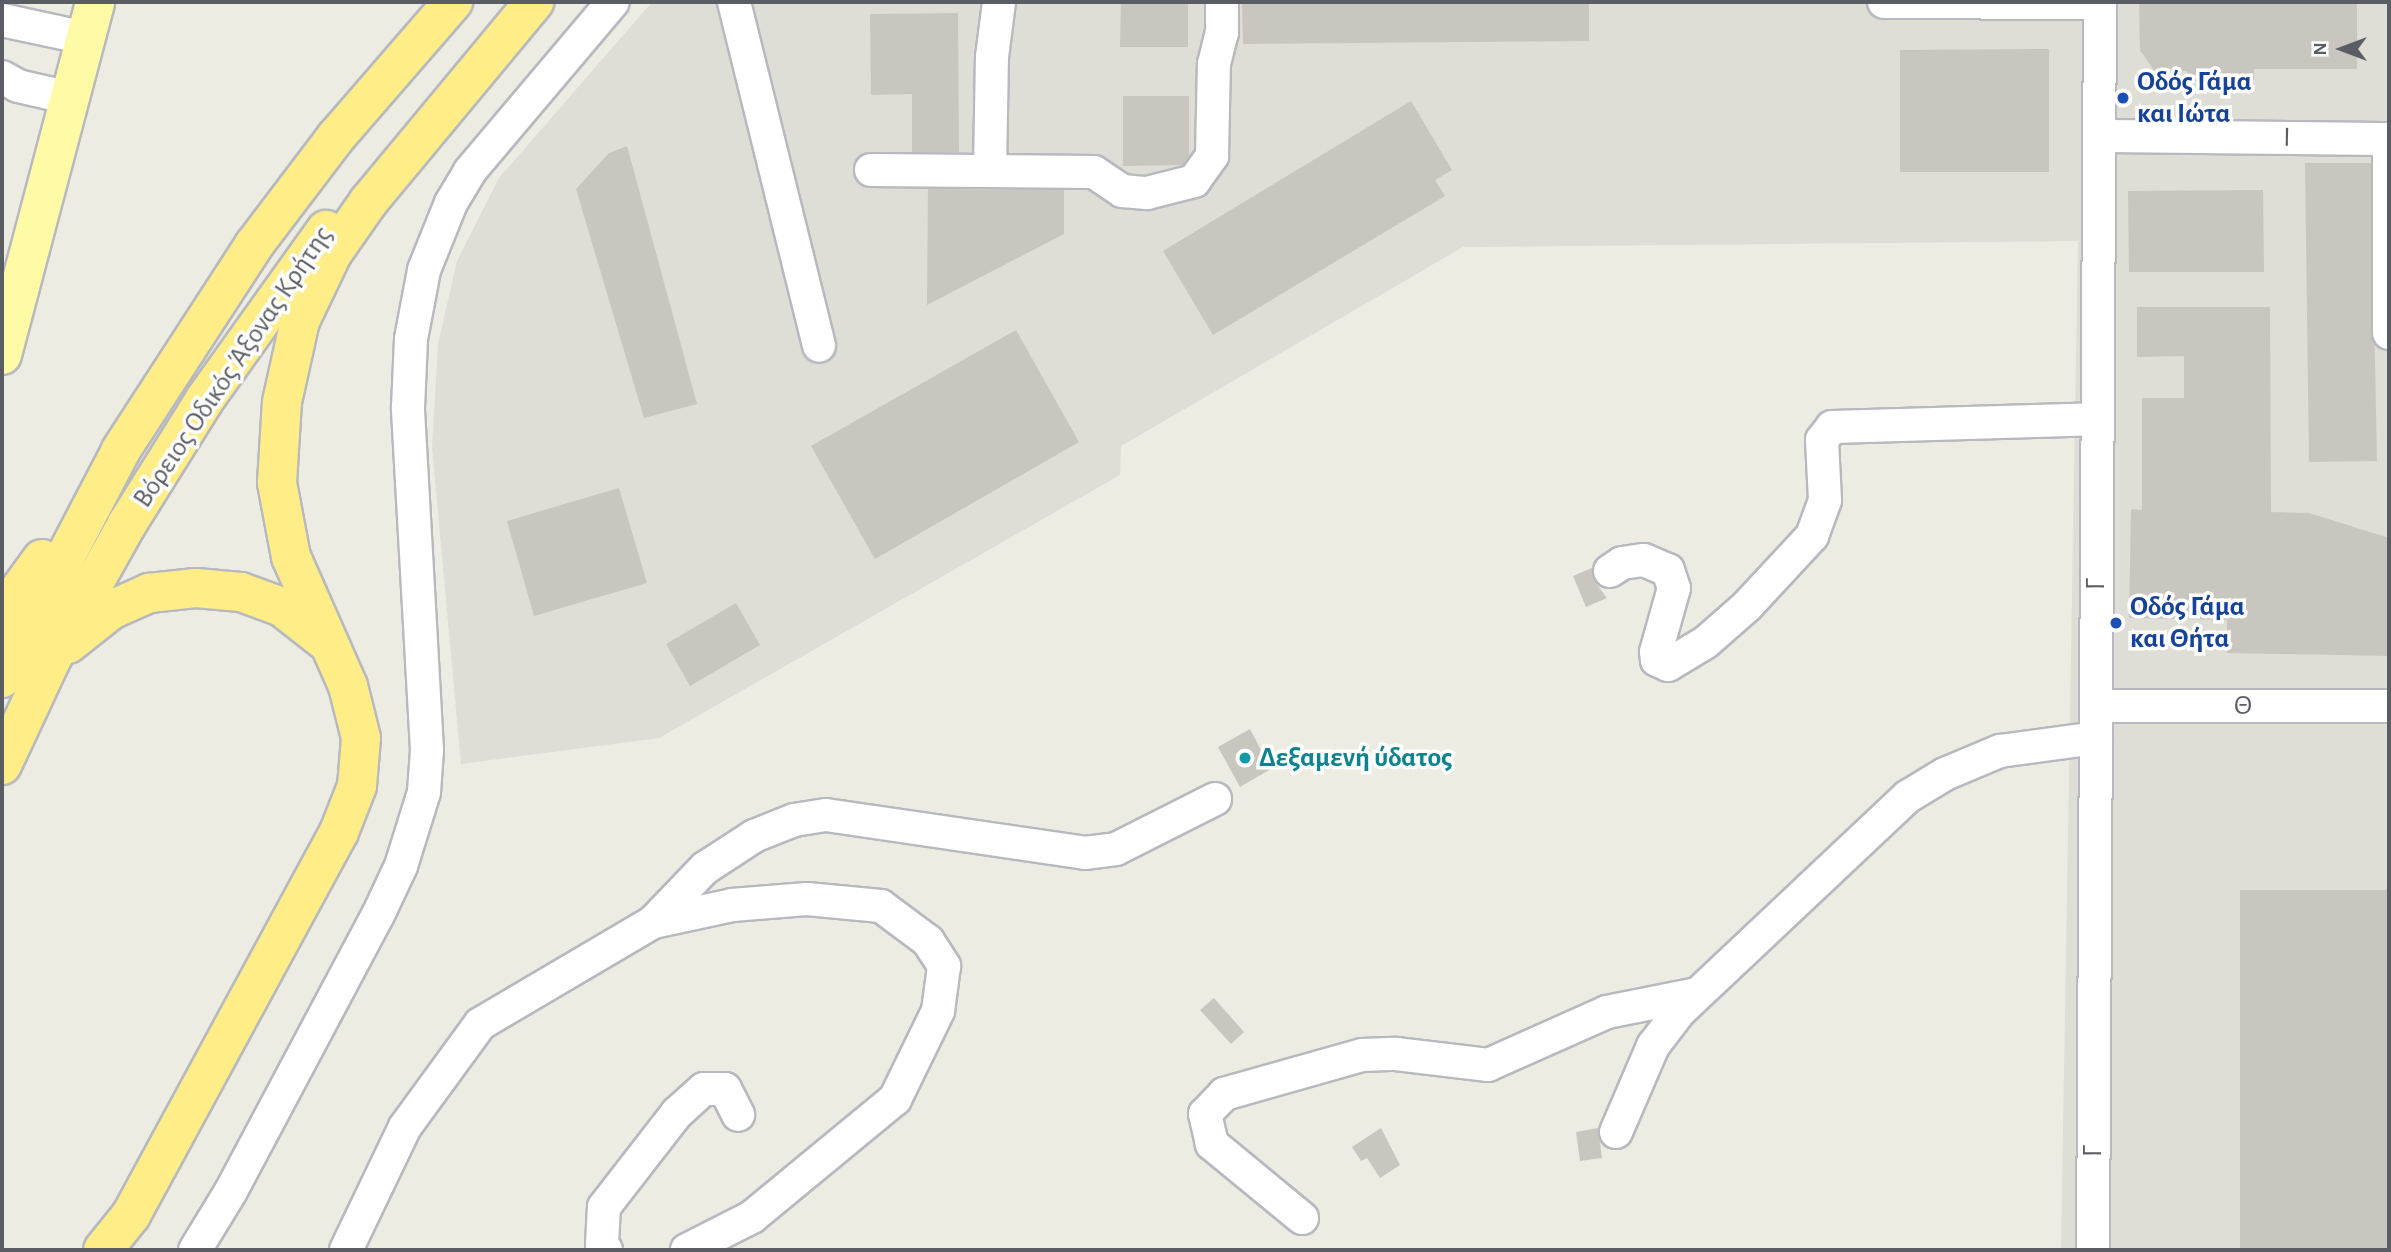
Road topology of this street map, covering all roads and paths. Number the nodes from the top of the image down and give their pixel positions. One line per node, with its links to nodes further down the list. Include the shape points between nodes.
1 (95, 2): 13 (main road)
2 (453, 2): 24 (highway, Βόρειος Οδικός Άξονας Κρήτης, via 336,137 254,245)
3 (514, 2): 28 (highway, Βόρειος Οδικός Άξονας Κρήτης, via 394,141 286,283 205,399 127,524)
4 (534, 2): 27 (highway, via 369,201 332,254 300,321 282,402 277,483 291,556)
5 (613, 2): 41 (street, via 470,171 451,203 424,270 408,370 427,750 424,792 401,866 378,915)
6 (734, 2): 21 (street)
7 (999, 2): 18 (street, via 992,57)
8 (1222, 2): 18 (street, via 1222,33 1214,64 1212,156 1194,181 1147,193 1122,191 1094,172)
9 (1884, 2): 10 (street)
10 (2056, 3): 11 (street)
11 (2100, 3): 16 (street, Γ)
12 (2, 20): 13 (street)
13 (85, 38): 15 (main road)
14 (2, 77): 15 (street, via 18,86)
15 (70, 98): 22 (main road)
16 (2102, 136): 17 (street, Ι); 23 (street, Γ)
17 (2389, 139): 20 (street)
18 (990, 169): 19 (street)
19 (871, 170)
20 (2389, 333)
21 (819, 346)
22 (2, 355)
23 (2095, 418): 25 (street, via 1832,427 1822,440 1825,500 1812,536 1747,606 1706,642 1668,665 1657,660 1656,652 1674,588 1668,570 1659,563 1632,560); 30 (street, Γ)
24 (121, 450): 26 (highway); 29 (highway, Βόρειος Οδικός Άξονας Κρήτης)
25 (1610, 571)
26 (2, 614)
27 (326, 642): 28 (highway, via 282,607 241,592 196,588 149,593 111,610); 40 (highway, via 348,685 361,738 357,786 339,832 131,1215)
28 (51, 660): 33 (highway, Βόρειος Οδικός Άξονας Κρήτης)
29 (2, 678)
30 (2096, 706): 31 (street, Θ); 32 (street, Γ)
31 (2389, 706)
32 (2096, 738): 36 (street, via 2009,749 1931,781 1893,810); 45 (street, Γ)
33 (2, 765)
34 (1215, 799): 35 (street, via 1116,849 1085,853 826,815 794,820 754,836 705,868)
35 (653, 922): 42 (street, via 480,1024 405,1127); 44 (street, via 732,905 795,900 881,906 928,941 944,966 939,1011 895,1099 752,1217)
36 (1697, 994): 38 (street, via 1653,1046); 39 (street, via 1607,1012 1488,1065 1396,1054 1362,1055 1224,1094 1205,1114 1212,1144)
37 (738, 1115): 43 (street, via 725,1089 704,1088 677,1113 604,1207 602,1244)
38 (1616, 1132)
39 (1302, 1218)
40 (103, 1250)
41 (195, 1250)
42 (346, 1250)
43 (606, 1250)
44 (687, 1250)
45 (2093, 1250)

